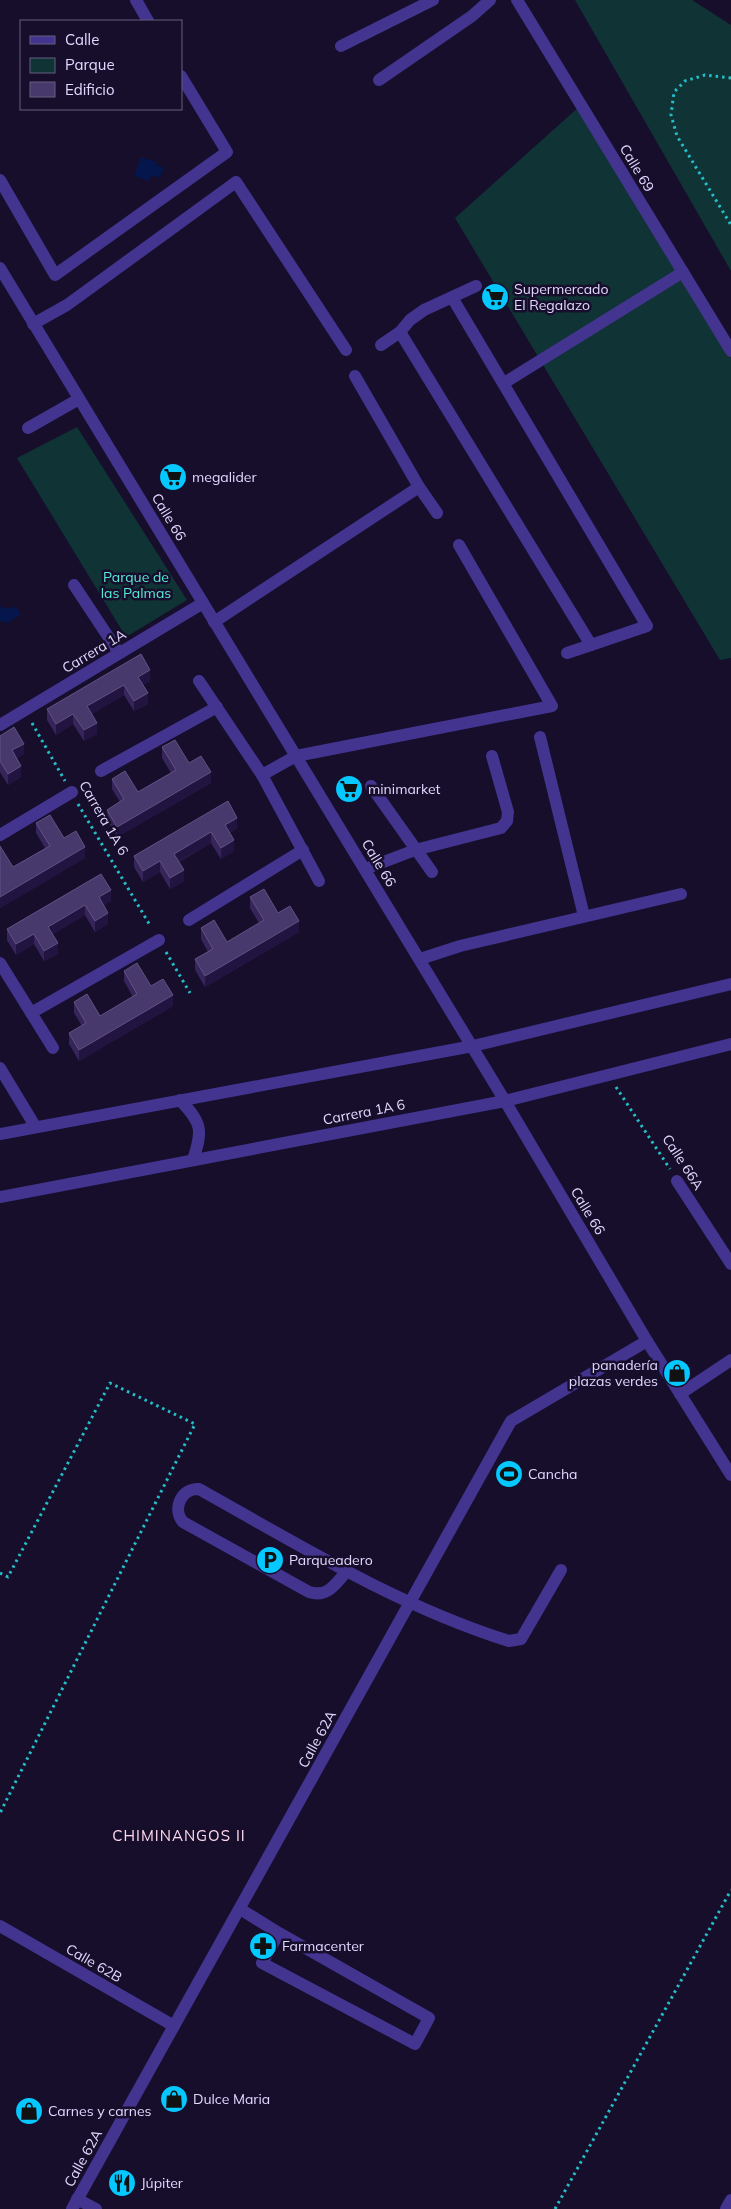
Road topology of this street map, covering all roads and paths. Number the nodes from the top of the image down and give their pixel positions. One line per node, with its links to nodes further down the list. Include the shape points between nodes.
1 (136, 0): 5 (street)
2 (432, 0): 6 (street)
3 (490, 0): 9 (street)
4 (517, 0): 13 (street, Calle 69)
5 (147, 20)
6 (341, 46)
7 (182, 78): 10 (street, via 227,152 56,275)
8 (731, 78): 11 (path, via 704,75 685,80 674,92 671,115 677,136)
9 (379, 80)
10 (0, 180)
11 (731, 224)
12 (0, 268): 16 (street, Calle 66)
13 (683, 272): 20 (street, Calle 69); 22 (street)
14 (476, 286): 15 (street)
15 (453, 299): 17 (street, via 424,310); 22 (street)
16 (33, 324): 19 (street, via 67,304 236,182); 23 (street, Calle 66)
17 (400, 332): 18 (street); 31 (street)
18 (381, 345)
19 (346, 350)
20 (731, 351)
21 (355, 376): 25 (street)
22 (504, 383): 31 (street, via 647,626)
23 (79, 399): 24 (street); 29 (street, Calle 66)
24 (28, 428)
25 (419, 488): 26 (street); 30 (street)
26 (437, 513)
27 (459, 545): 39 (street, via 552,706)
28 (74, 585): 32 (street)
29 (203, 603): 30 (street, Calle 66); 32 (street, Carrera 1A)
30 (214, 622): 39 (street, Calle 66)
31 (590, 645): 33 (street)
32 (119, 653): 36 (street, Carrera 1A)
33 (567, 653)
34 (199, 681): 35 (street)
35 (216, 707): 41 (street); 42 (street)
36 (24, 710): 37 (street, Carrera 1A); 44 (path, Carrera 1A 6)
37 (0, 725)
38 (540, 737): 52 (street)
39 (296, 756): 42 (street); 48 (street, Calle 66)
40 (492, 756): 47 (street, via 508,812 507,821 501,828)
41 (101, 771)
42 (262, 775): 46 (street)
43 (371, 786): 47 (street)
44 (72, 792): 45 (street); 54 (path, Carrera 1A 6)
45 (0, 835)
46 (302, 850): 50 (street); 53 (street)
47 (416, 850): 48 (street); 49 (street)
48 (364, 869): 55 (street, Calle 66)
49 (432, 872)
50 (319, 881)
51 (681, 894): 52 (street)
52 (584, 916): 55 (street)
53 (189, 920)
54 (159, 940): 58 (path, Carrera 1A 6); 59 (street)
55 (420, 959): 61 (street, Calle 66)
56 (0, 963): 59 (street)
57 (731, 984): 61 (street)
58 (190, 993)
59 (32, 1013): 62 (street)
60 (731, 1044): 64 (street, Carrera 1A 6)
61 (472, 1046): 65 (street); 66 (street, Calle 66)
62 (53, 1048)
63 (0, 1068): 67 (street)
64 (609, 1076): 66 (street, Carrera 1A 6); 70 (path, Calle 66A)
65 (180, 1100): 67 (street); 69 (street, via 196,1116 200,1138)
66 (505, 1101): 69 (street, Carrera 1A 6); 73 (street, Calle 66)
67 (35, 1126): 68 (street)
68 (0, 1134)
69 (193, 1160): 71 (street, Carrera 1A 6)
70 (678, 1181): 72 (street, Calle 66A)
71 (0, 1197)
72 (731, 1264)
73 (647, 1341): 75 (street, Calle 66); 80 (street, Calle 62A, via 511,1421)
74 (731, 1360): 75 (street)
75 (680, 1394): 76 (street, Calle 66)
76 (731, 1475)
77 (560, 1570): 80 (street, via 521,1639 508,1641)
78 (347, 1571): 78 (street, via 199,1489 186,1492 177,1508 183,1522 309,1592 326,1593); 80 (street)
79 (0, 1573): 81 (path, via 8,1577 110,1383 195,1424)
80 (410, 1604): 83 (street, Calle 62A)
81 (0, 1813)
82 (731, 1890): 90 (path)
83 (240, 1908): 85 (street); 86 (street, Calle 62A)
84 (0, 1926): 86 (street, Calle 62B)
85 (279, 1933): 85 (street, via 262,1963 415,2044 429,2018)
86 (174, 2026): 88 (street, Calle 62A)
87 (731, 2200): 91 (street)
88 (75, 2204): 89 (street)
89 (96, 2209)
90 (555, 2209)
91 (726, 2209)

